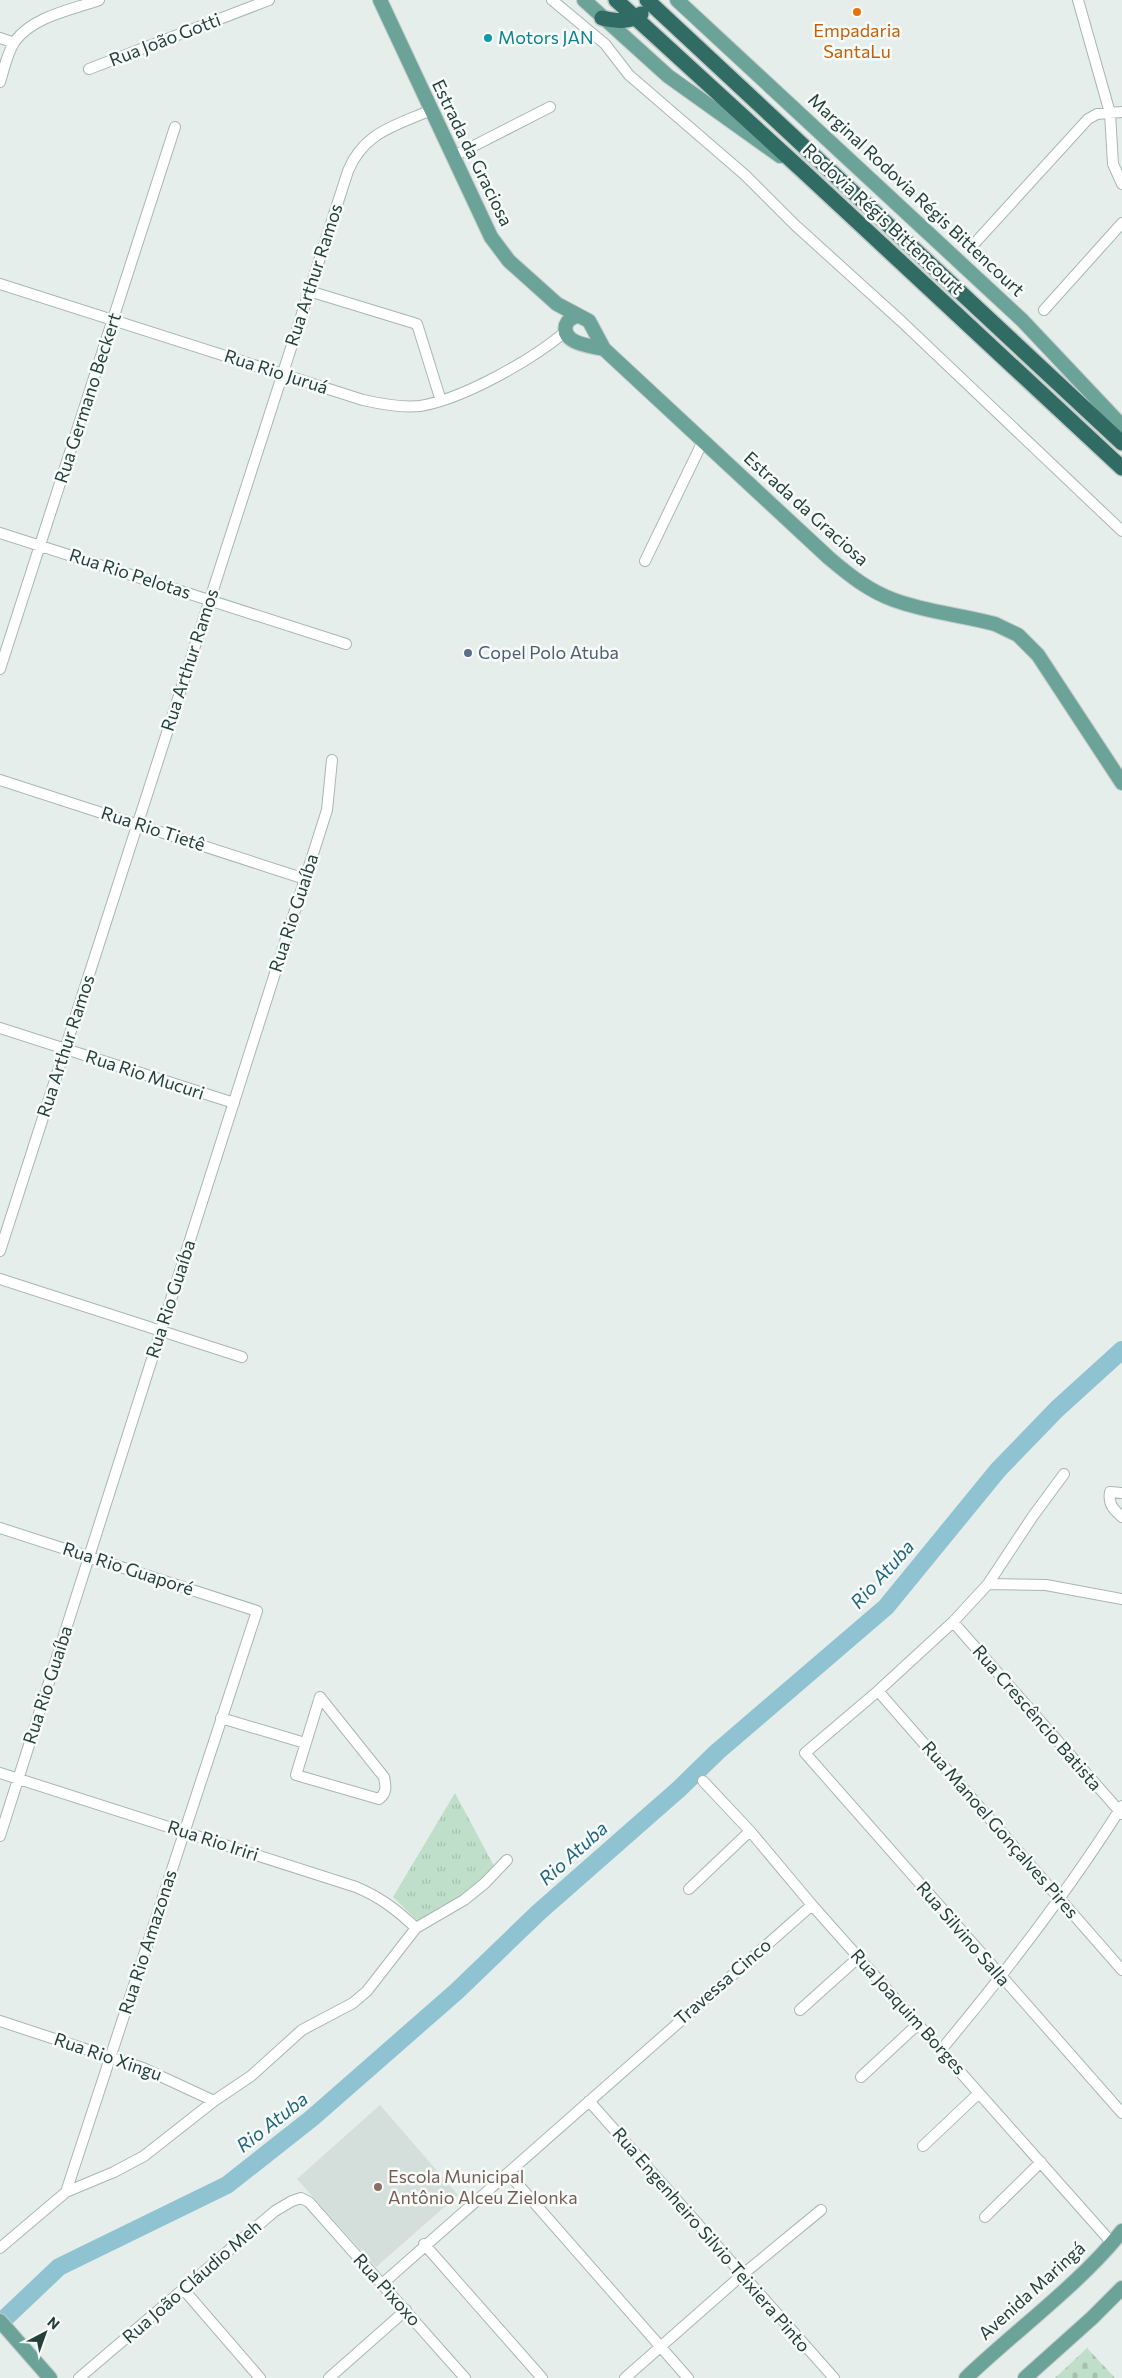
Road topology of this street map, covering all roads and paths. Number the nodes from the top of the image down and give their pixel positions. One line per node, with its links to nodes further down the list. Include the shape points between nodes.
1 (99, 0): 13 (street, via 35,24)
2 (269, 0): 14 (street, Rua João Gotti)
3 (380, 0): 17 (main road, Estrada da Graciosa)
4 (552, 0): 41 (street, via 605,44 629,75 745,175)
5 (584, 0): 10 (main road)
6 (616, 0): 11 (highway, Rodovia Régis Bittencourt)
7 (648, 0): 11 (highway, via 641,14); 39 (highway, Rodovia Régis Bittencourt)
8 (677, 0): 37 (main road, Marginal Rodovia Régis Bittencourt, via 1022,320)
9 (1078, 0): 19 (street)
10 (602, 18): 11 (highway, via 622,21); 22 (main road, via 692,94)
11 (635, 18): 22 (highway, Rodovia Régis Bittencourt)
12 (0, 38): 13 (street)
13 (14, 43): 15 (street)
14 (89, 69)
15 (0, 82)
16 (550, 106): 21 (street)
17 (431, 110): 21 (main road, Estrada da Graciosa); 27 (street, Rua Arthur Ramos, via 379,133 359,148 348,171)
18 (1122, 112): 19 (street)
19 (1110, 113): 23 (street, via 1113,164); 25 (street, via 1088,118)
20 (175, 127): 31 (street, Rua Germano Beckert)
21 (452, 158): 28 (main road, Estrada da Graciosa, via 499,250)
22 (804, 172): 40 (highway, Rodovia Régis Bittencourt)
23 (1122, 184)
24 (1122, 222): 29 (street)
25 (974, 244)
26 (0, 284): 31 (street, Rua Rio Juruá)
27 (309, 291): 35 (street, Rua Arthur Ramos); 36 (street, via 417,324)
28 (557, 304): 30 (main road, Estrada da Graciosa); 33 (main road, Estrada da Graciosa)
29 (1044, 310)
30 (578, 316): 32 (main road, via 584,317); 33 (main road, via 568,321)
31 (113, 320): 35 (street, Rua Rio Juruá); 43 (street, Rua Germano Beckert)
32 (591, 327): 33 (main road, via 588,338); 34 (main road, Estrada da Graciosa)
33 (570, 335): 34 (main road, Estrada da Graciosa); 36 (street, Rua Rio Juruá, via 471,390)
34 (604, 349): 38 (main road, Estrada da Graciosa)
35 (282, 374): 36 (street, Rua Rio Juruá, via 382,404 418,406); 45 (street, Rua Arthur Ramos)
36 (441, 401)
37 (1122, 426)
38 (703, 442): 44 (street); 50 (main road, Estrada da Graciosa, via 829,558 875,592 905,603 995,624 1028,644)
39 (1122, 443)
40 (1122, 468)
41 (1122, 531)
42 (0, 533): 43 (street, Rua Rio Pelotas)
43 (40, 546): 45 (street, Rua Rio Pelotas); 47 (street, Rua Germano Beckert)
44 (645, 561)
45 (210, 600): 46 (street, Rua Rio Pelotas); 51 (street, Rua Arthur Ramos)
46 (346, 644)
47 (0, 669)
48 (332, 760): 52 (street, Rua Rio Guaíba, via 327,810)
49 (0, 780): 51 (street, Rua Rio Tietê)
50 (1122, 783)
51 (137, 824): 52 (street, Rua Rio Tietê); 54 (street, Rua Arthur Ramos)
52 (305, 879): 55 (street, Rua Rio Guaíba)
53 (0, 1028): 54 (street, Rua Rio Mucuri)
54 (65, 1049): 55 (street, Rua Rio Mucuri); 56 (street, Rua Arthur Ramos)
55 (234, 1103): 58 (street, Rua Rio Guaíba)
56 (0, 1251)
57 (0, 1279): 58 (street)
58 (161, 1331): 59 (street); 64 (street, Rua Rio Guaíba)
59 (242, 1357)
60 (1064, 1474): 65 (street)
61 (1122, 1493): 62 (street, via 1110,1492 1109,1500)
62 (1122, 1517)
63 (0, 1528): 64 (street, Rua Rio Guaporé)
64 (89, 1556): 67 (street, Rua Rio Guaporé); 73 (street, Rua Rio Guaíba)
65 (988, 1584): 66 (street, via 1046,1584); 68 (street)
66 (1122, 1599)
67 (257, 1611): 70 (street, Rua Rio Amazonas)
68 (953, 1622): 69 (street); 75 (street, Rua Crescêncio Batista)
69 (878, 1691): 81 (street, Rua Manoel Gonçalves Pires); 86 (street, Rua Silvino Salla, via 805,1753)
70 (221, 1718): 71 (street); 76 (street, Rua Rio Amazonas)
71 (306, 1743): 71 (street, via 296,1775 373,1799 384,1795 386,1787 379,1768 320,1697)
72 (0, 1773): 73 (street, Rua Rio Iriri)
73 (18, 1779): 76 (street, Rua Rio Iriri); 78 (street, Rua Rio Guaíba)
74 (703, 1781): 77 (street, Rua Joaquim Borges)
75 (1121, 1810): 81 (street)
76 (184, 1832): 83 (street, Rua Rio Iriri, via 356,1887 398,1910); 91 (street, Rua Rio Amazonas)
77 (750, 1832): 80 (street); 82 (street, Rua Joaquim Borges)
78 (0, 1836)
79 (507, 1860): 83 (street, via 464,1900)
80 (689, 1889)
81 (1060, 1898): 85 (street, Rua Manoel Gonçalves Pires); 86 (street)
82 (812, 1905): 84 (street, Rua Joaquim Borges); 95 (street, Travessa Cinco)
83 (416, 1928): 94 (street, via 361,1998 302,2030 251,2076)
84 (859, 1957): 87 (street); 89 (street, Rua Joaquim Borges)
85 (1122, 1970)
86 (1001, 1978): 90 (street); 96 (street, Rua Silvino Salla)
87 (800, 2010)
88 (0, 2021): 91 (street, Rua Rio Xingu)
89 (918, 2024): 90 (street, Rua Joaquim Borges); 92 (street)
90 (942, 2050): 93 (street, Rua Joaquim Borges)
91 (110, 2056): 94 (street, Rua Rio Xingu, via 176,2081); 100 (street, Rua Rio Amazonas)
92 (860, 2077)
93 (979, 2093): 97 (street); 98 (street, Rua Joaquim Borges)
94 (214, 2101): 100 (street, via 144,2156)
95 (589, 2101): 99 (street, Travessa Cinco); 108 (street, Rua Engenheiro Silvio Teixiera Pinto)
96 (1122, 2114)
97 (923, 2146)
98 (1041, 2162): 103 (street); 105 (street, Rua Joaquim Borges)
99 (508, 2173): 106 (street, Travessa Cinco); 114 (street)
100 (66, 2192): 107 (street)
101 (309, 2202): 109 (street, Rua Pixoxo); 111 (street, Rua João Cláudio Meh, via 301,2198 275,2211)
102 (820, 2210): 108 (street)
103 (985, 2217)
104 (1122, 2231): 105 (main road, Avenida Maringá)
105 (1112, 2243): 124 (main road, Avenida Maringá)
106 (424, 2244): 109 (street, Travessa Cinco); 120 (street)
107 (0, 2248)
108 (742, 2275): 114 (street); 123 (street, Rua Engenheiro Silvio Teixiera Pinto)
109 (382, 2284): 112 (street, Rua Pixoxo)
110 (1122, 2288): 125 (main road)
111 (184, 2290): 116 (street, Rua João Cláudio Meh); 117 (street)
112 (406, 2310): 118 (street); 119 (street, Rua Pixoxo)
113 (0, 2321): 115 (main road)
114 (661, 2347): 121 (street); 122 (street)
115 (50, 2378)
116 (79, 2378)
117 (260, 2378)
118 (330, 2378)
119 (465, 2378)
120 (542, 2378)
121 (625, 2378)
122 (688, 2378)
123 (834, 2378)
124 (966, 2378)
125 (1025, 2378)

